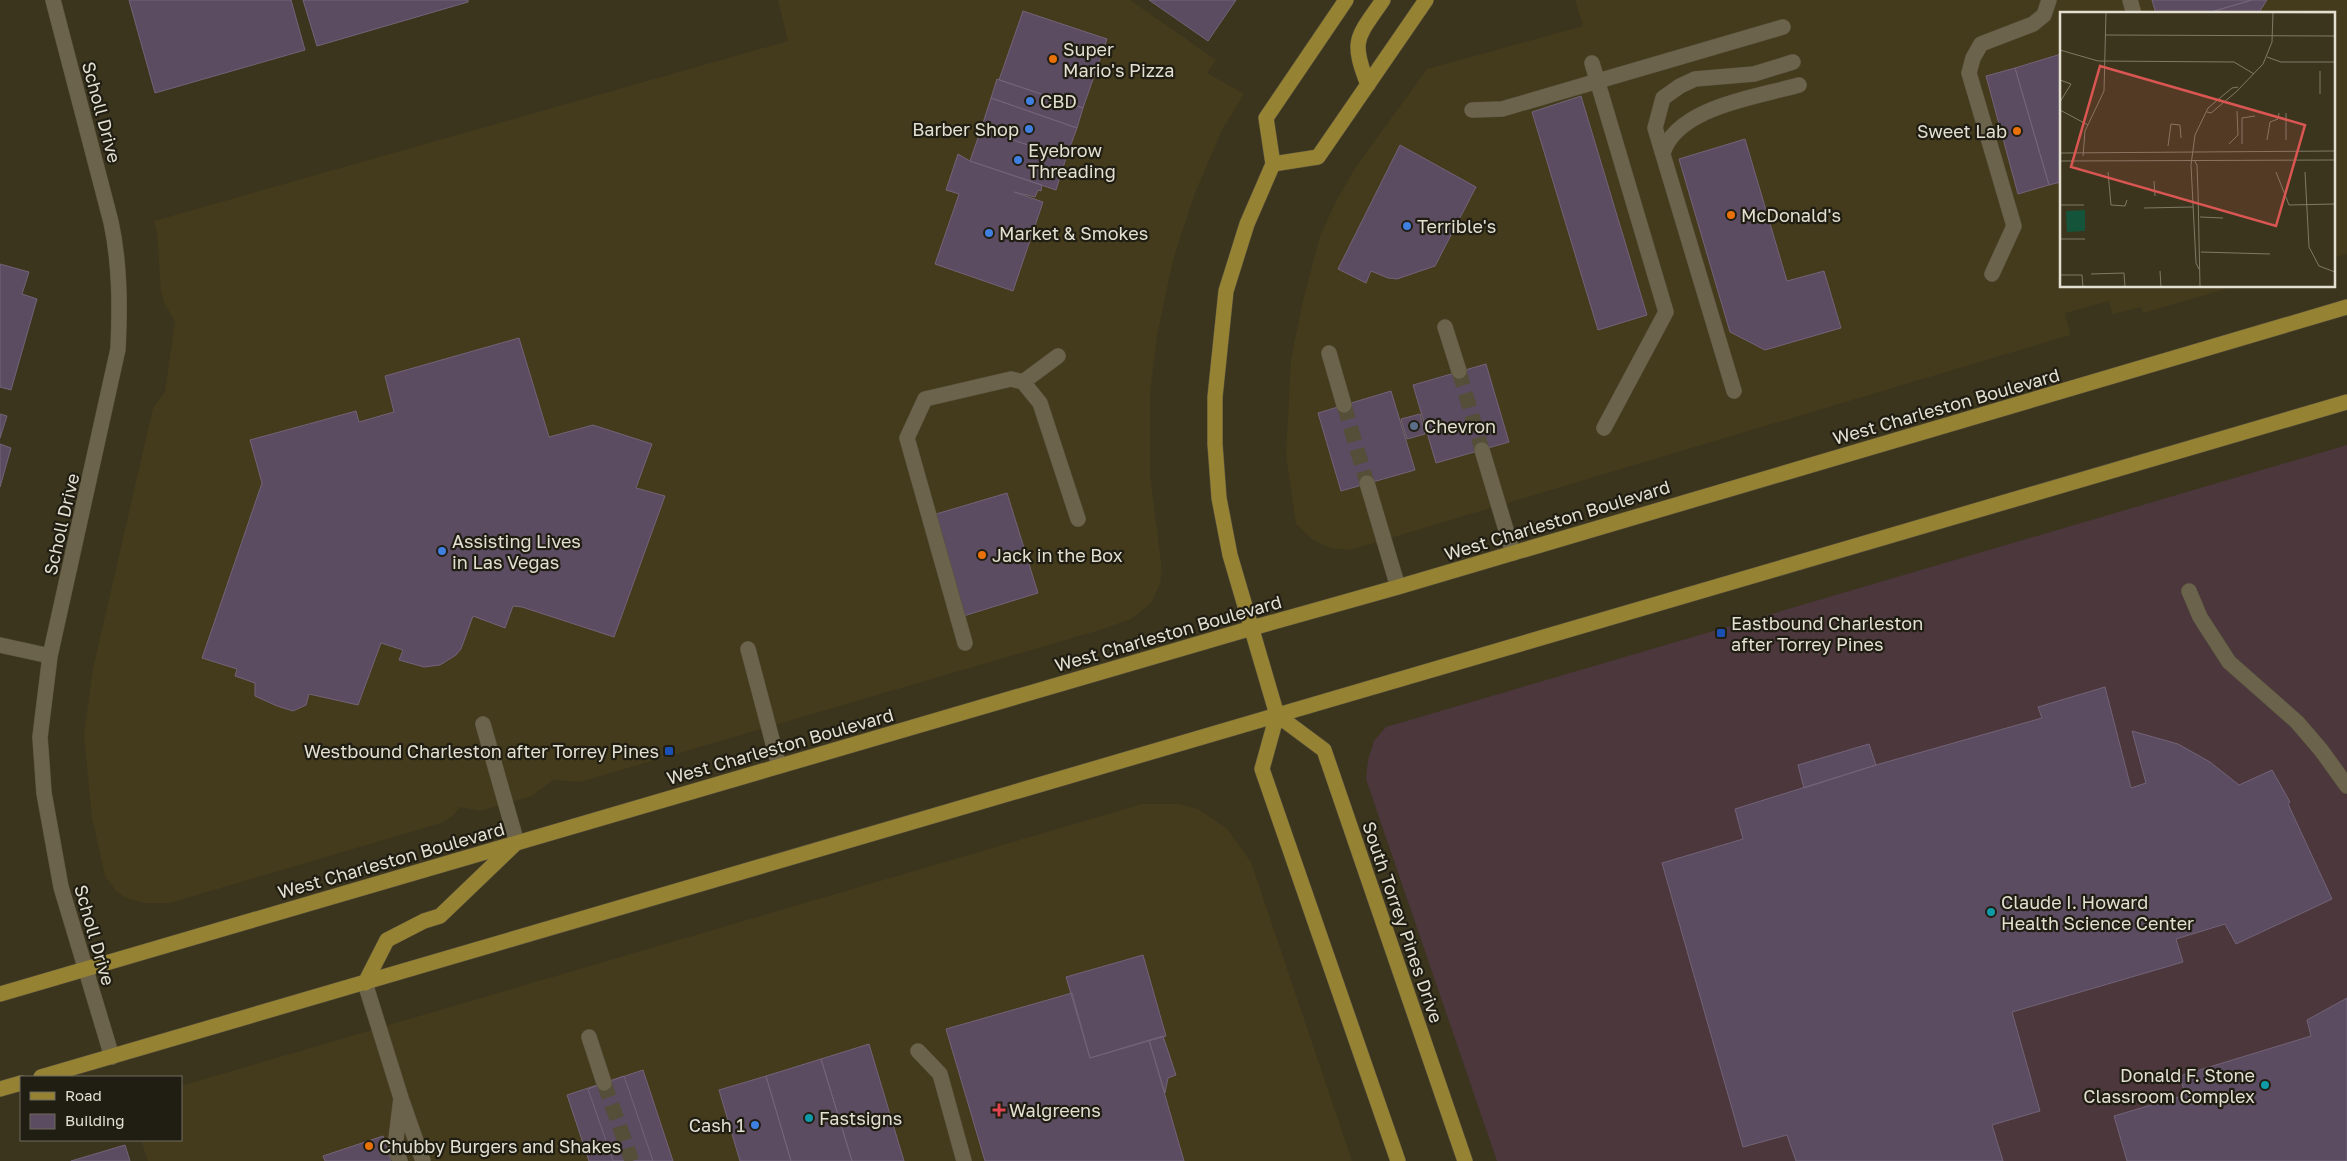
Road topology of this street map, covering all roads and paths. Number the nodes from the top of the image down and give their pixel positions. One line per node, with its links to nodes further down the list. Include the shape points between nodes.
1 (53, 0): 36 (street, Scholl Drive, via 113,232 120,311 118,349 109,396)
2 (1346, 0): 14 (main road, via 1266,118)
3 (1383, 0): 10 (main road, via 1358,37 1358,60)
4 (1426, 0): 10 (main road)
5 (2049, 0): 15 (street, via 2044,16 2032,24 1981,44 1969,73 2014,226)
6 (1783, 27): 9 (street)
7 (1793, 62): 13 (street, via 1754,74 1695,79 1680,86 1663,98 1657,114 1655,128)
8 (1592, 63): 9 (street)
9 (1598, 80): 12 (street, via 1502,108); 25 (street, via 1666,312)
10 (1368, 85): 14 (main road, via 1318,157)
11 (1799, 85): 13 (street, via 1695,116 1676,129)
12 (1472, 110)
13 (1662, 153): 22 (street)
14 (1273, 164): 32 (main road, via 1247,224 1226,291 1215,398 1220,498 1230,555)
15 (1992, 274)
16 (2347, 307): 29 (main road, West Charleston Boulevard)
17 (1445, 327): 20 (street)
18 (1329, 354): 24 (street)
19 (1058, 356): 21 (street)
20 (1459, 372)
21 (1023, 382): 28 (street, via 1040,403); 33 (street, via 1011,379 925,400 907,438)
22 (1734, 390)
23 (2347, 402): 37 (main road)
24 (1344, 405)
25 (1604, 428)
26 (1482, 450): 29 (street)
27 (1367, 483): 30 (street)
28 (1078, 519)
29 (1513, 553): 30 (main road, West Charleston Boulevard)
30 (1398, 587): 32 (main road, West Charleston Boulevard)
31 (2189, 591): 40 (street, via 2200,617 2228,662 2297,722)
32 (1252, 628): 37 (main road); 39 (main road, West Charleston Boulevard)
33 (965, 643)
34 (0, 645): 36 (street)
35 (748, 649): 39 (street)
36 (50, 656): 42 (street, Scholl Drive, via 40,737 44,793 61,887)
37 (1277, 715): 43 (main road); 56 (main road, via 1262,769); 57 (main road, South Torrey Pines Drive, via 1324,750)
38 (483, 724): 41 (street)
39 (779, 766): 41 (main road, West Charleston Boulevard)
40 (2347, 786)
41 (516, 842): 42 (main road, West Charleston Boulevard); 43 (main road, via 440,916 387,940)
42 (85, 969): 44 (main road, West Charleston Boulevard); 47 (street, Scholl Drive)
43 (365, 983): 47 (main road); 52 (street)
44 (0, 994)
45 (589, 1037): 50 (street)
46 (918, 1051): 55 (street, via 940,1074)
47 (112, 1056): 48 (main road)
48 (44, 1076)
49 (20, 1083): 51 (main road)
50 (604, 1083)
51 (0, 1089)
52 (401, 1098): 53 (street, via 395,1147); 54 (street)
53 (400, 1161)
54 (423, 1161)
55 (964, 1161)
56 (1398, 1161)
57 (1465, 1161)

